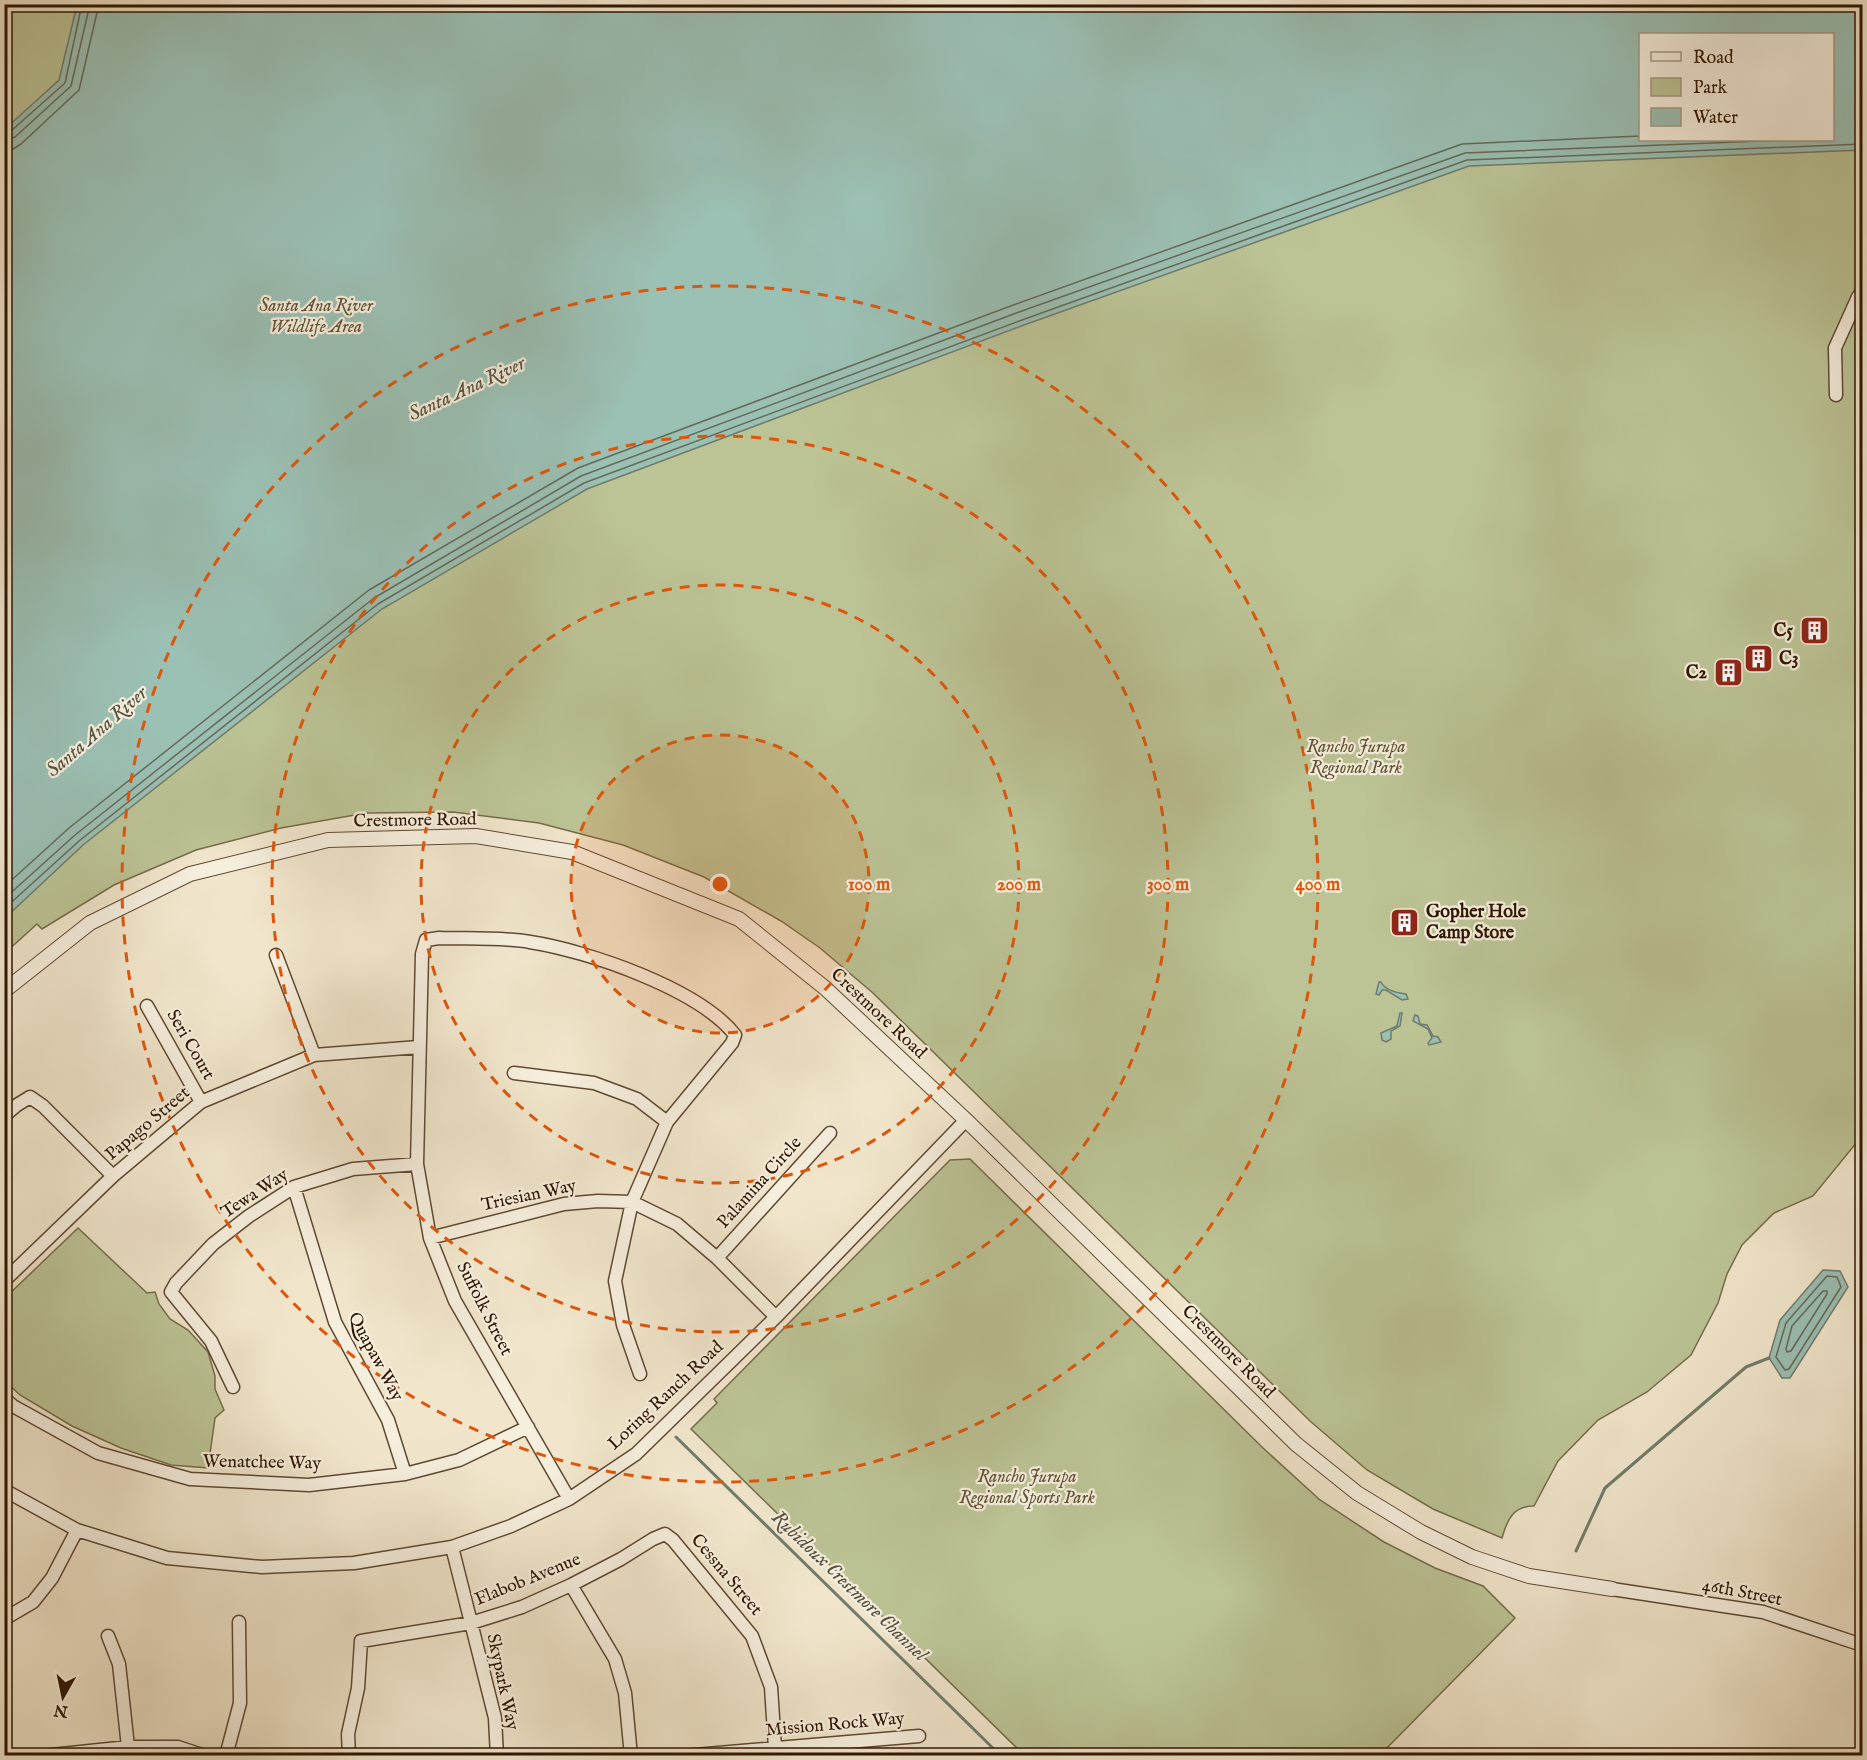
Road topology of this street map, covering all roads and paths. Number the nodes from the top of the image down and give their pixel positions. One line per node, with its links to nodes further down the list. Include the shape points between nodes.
1 (1863, 291): 2 (street, via 1835,348)
2 (1836, 395)
3 (276, 955): 7 (street)
4 (4, 991): 11 (street, Crestmore Road, via 90,923 190,874 328,840 476,836 572,852 739,920 825,988)
5 (147, 1006): 9 (street, Seri Court)
6 (418, 1047): 7 (street, Papago Street); 12 (street, Suffolk Street, via 426,940 530,942 613,962 696,1002 735,1035); 14 (street, Suffolk Street)
7 (314, 1055): 9 (street, Papago Street)
8 (514, 1073): 12 (street, via 594,1083 637,1099)
9 (201, 1102): 15 (street, Papago Street)
10 (4, 1116): 15 (street, via 30,1097)
11 (966, 1120): 21 (street, Loring Ranch Road); 34 (street, Crestmore Road, via 1296,1444 1357,1493 1472,1557 1529,1576)
12 (667, 1122): 17 (street)
13 (830, 1132): 19 (street, Palamina Circle)
14 (417, 1164): 16 (street, Tewa Way, via 353,1169); 18 (street, Suffolk Street)
15 (113, 1176): 20 (street, Papago Street)
16 (294, 1187): 23 (street, Tewa Way, via 213,1244 171,1292 211,1341); 27 (street, Quapaw Way, via 334,1322 388,1420)
17 (632, 1202): 18 (street, Triesian Way, via 564,1204); 19 (street, Triesian Way, via 677,1224); 22 (street, via 615,1281 623,1325)
18 (430, 1239): 26 (street, Suffolk Street, via 455,1301)
19 (717, 1258): 21 (street, Triesian Way)
20 (4, 1281)
21 (776, 1317): 29 (street, Loring Ranch Road, via 636,1454)
22 (640, 1374)
23 (233, 1386)
24 (9, 1402): 25 (street); 27 (street, Wenatchee Way, via 98,1453 190,1479 309,1485)
25 (4, 1417)
26 (528, 1427): 27 (street, Wenatchee Way, via 459,1460); 29 (street, Suffolk Street)
27 (405, 1474)
28 (4, 1490): 30 (street, Loring Ranch Road)
29 (569, 1498): 32 (street, Loring Ranch Road, via 511,1526)
30 (77, 1530): 32 (street, Loring Ranch Road, via 167,1558 262,1567 354,1563); 35 (street, via 52,1578 33,1602)
31 (665, 1534): 33 (street, Flabob Avenue); 41 (street, Cessna Street, via 752,1636 771,1688)
32 (452, 1547): 37 (street, Skypark Way)
33 (571, 1585): 37 (street, Flabob Avenue, via 522,1607); 48 (street, via 615,1659 625,1693)
34 (1612, 1589): 39 (street, 46th Street, via 1763,1612)
35 (4, 1619)
36 (240, 1622): 45 (street, via 240,1703)
37 (471, 1623): 46 (street, Flabob Avenue, via 361,1641 358,1688 348,1734); 47 (street, Skypark Way, via 495,1718)
38 (108, 1636): 42 (street, via 119,1664)
39 (1863, 1645)
40 (919, 1736): 41 (street, Mission Rock Way)
41 (776, 1748): 49 (street, Mission Rock Way)
42 (129, 1751): 43 (street); 44 (street, via 178,1747)
43 (42, 1755)
44 (205, 1755)
45 (226, 1755)
46 (349, 1755)
47 (497, 1755)
48 (631, 1755)
49 (683, 1755)

